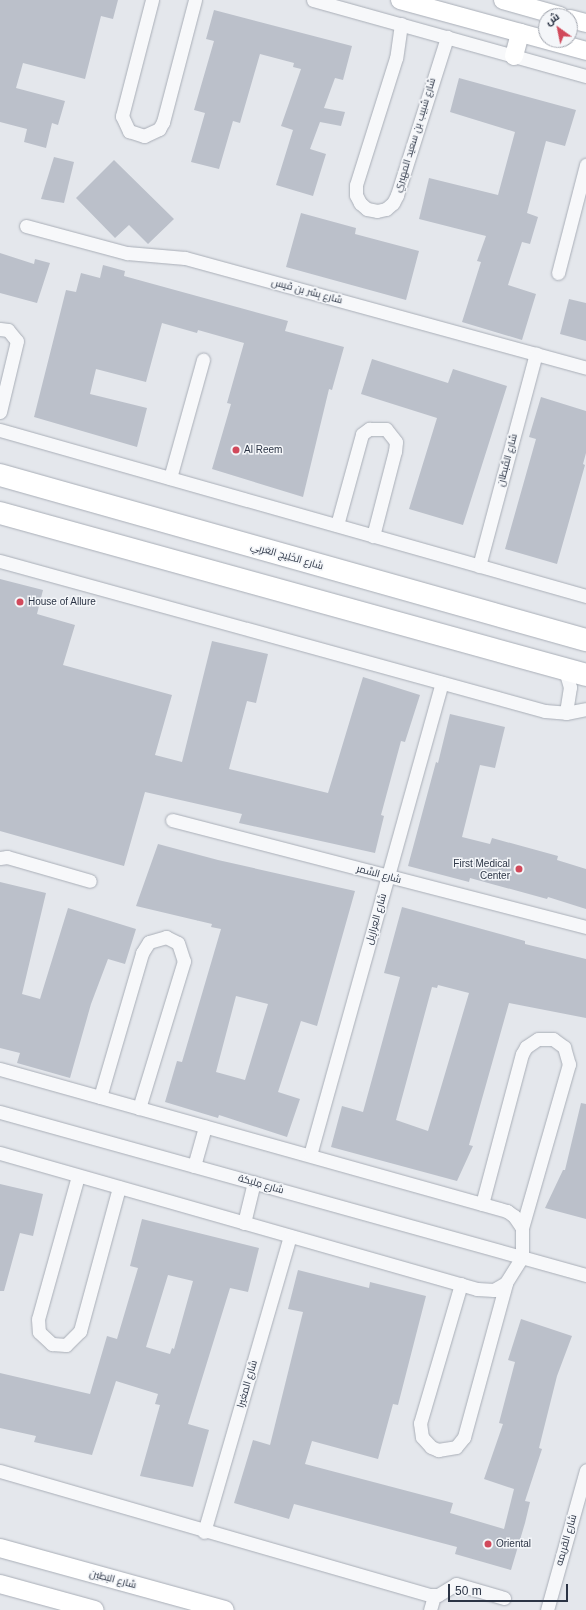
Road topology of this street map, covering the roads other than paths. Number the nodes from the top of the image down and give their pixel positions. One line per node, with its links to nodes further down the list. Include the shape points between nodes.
1 (152, 0): 2 (street, via 122,116 129,131 144,136 152,134 163,122)
2 (195, 0)
3 (313, 0): 7 (street)
4 (400, 0): 8 (main road)
5 (503, 0): 6 (main road)
6 (538, 10)
7 (401, 24): 9 (street); 9 (street, شارع شبيب بن سعيد المهيري, via 396,58 356,185 356,195 367,209 386,209 397,195)
8 (520, 33): 10 (main road); 11 (main road)
9 (447, 37): 11 (street)
10 (586, 52)
11 (514, 56): 12 (street)
12 (586, 76)
13 (586, 166): 15 (street)
14 (26, 226): 17 (street, شارع بِشر بن قَيس, via 127,253 185,258)
15 (558, 273)
16 (0, 329): 20 (street, via 8,330 17,341)
17 (536, 354): 19 (street, شارع بِشر بن قَيس); 28 (street, شارع القُبطان)
18 (202, 360): 23 (street)
19 (586, 368)
20 (0, 412)
21 (0, 430): 23 (street)
22 (0, 475): 30 (highway, شارع الخَلِيج العَربِي)
23 (170, 478): 25 (street)
24 (0, 513): 31 (highway)
25 (337, 525): 26 (street); 26 (street, via 362,434 369,429 386,429 396,442 395,451)
26 (373, 536): 28 (street)
27 (0, 561): 33 (street)
28 (479, 566): 29 (street)
29 (585, 593)
30 (582, 636)
31 (565, 670): 32 (highway); 35 (street, via 570,687)
32 (586, 675)
33 (442, 683): 35 (street, via 545,711); 38 (street, شارع العِرازِيل)
34 (585, 710): 35 (street)
35 (566, 713)
36 (172, 820): 38 (street, شارع السَّمر)
37 (0, 858): 39 (street)
38 (388, 876): 40 (street, شارع السَّمر); 47 (street, شارع العِرازِيل)
39 (90, 881)
40 (586, 928)
41 (0, 1069): 42 (street)
42 (100, 1097): 43 (street); 43 (street, via 142,953 149,942 166,937 178,943 184,961)
43 (139, 1108): 45 (street)
44 (0, 1112): 48 (street, شارع مِليكة)
45 (205, 1127): 47 (street); 48 (street)
46 (0, 1153): 49 (street)
47 (310, 1155): 52 (street)
48 (194, 1166): 50 (street, شارع مِليكة)
49 (78, 1176): 51 (street); 51 (street, via 38,1319 39,1332 52,1344 66,1345 80,1331)
50 (254, 1182): 53 (street); 56 (street, شارع مِليكة)
51 (119, 1187): 53 (street)
52 (482, 1204): 54 (street, via 514,1216); 54 (street, via 522,1054 538,1039 553,1039 564,1047 569,1064)
53 (244, 1223): 55 (street)
54 (522, 1228): 56 (street)
55 (290, 1236): 59 (street); 62 (street, شارع المغيرا)
56 (522, 1257): 57 (street, شارع مِليكة); 58 (street)
57 (586, 1275)
58 (506, 1283): 59 (street, via 486,1290); 59 (street, via 464,1437 456,1447 438,1450 426,1443 422,1437 420,1423)
59 (461, 1284)
60 (586, 1470): 70 (street, شارع القريمه)
61 (0, 1471): 62 (street)
62 (204, 1532): 65 (street)
63 (0, 1548): 68 (main road, شارع البَطِين)
64 (0, 1584): 67 (main road)
65 (434, 1596): 66 (street, via 456,1584); 69 (street)
66 (504, 1598)
67 (95, 1610)
68 (225, 1610)
69 (430, 1610)
70 (547, 1610)

